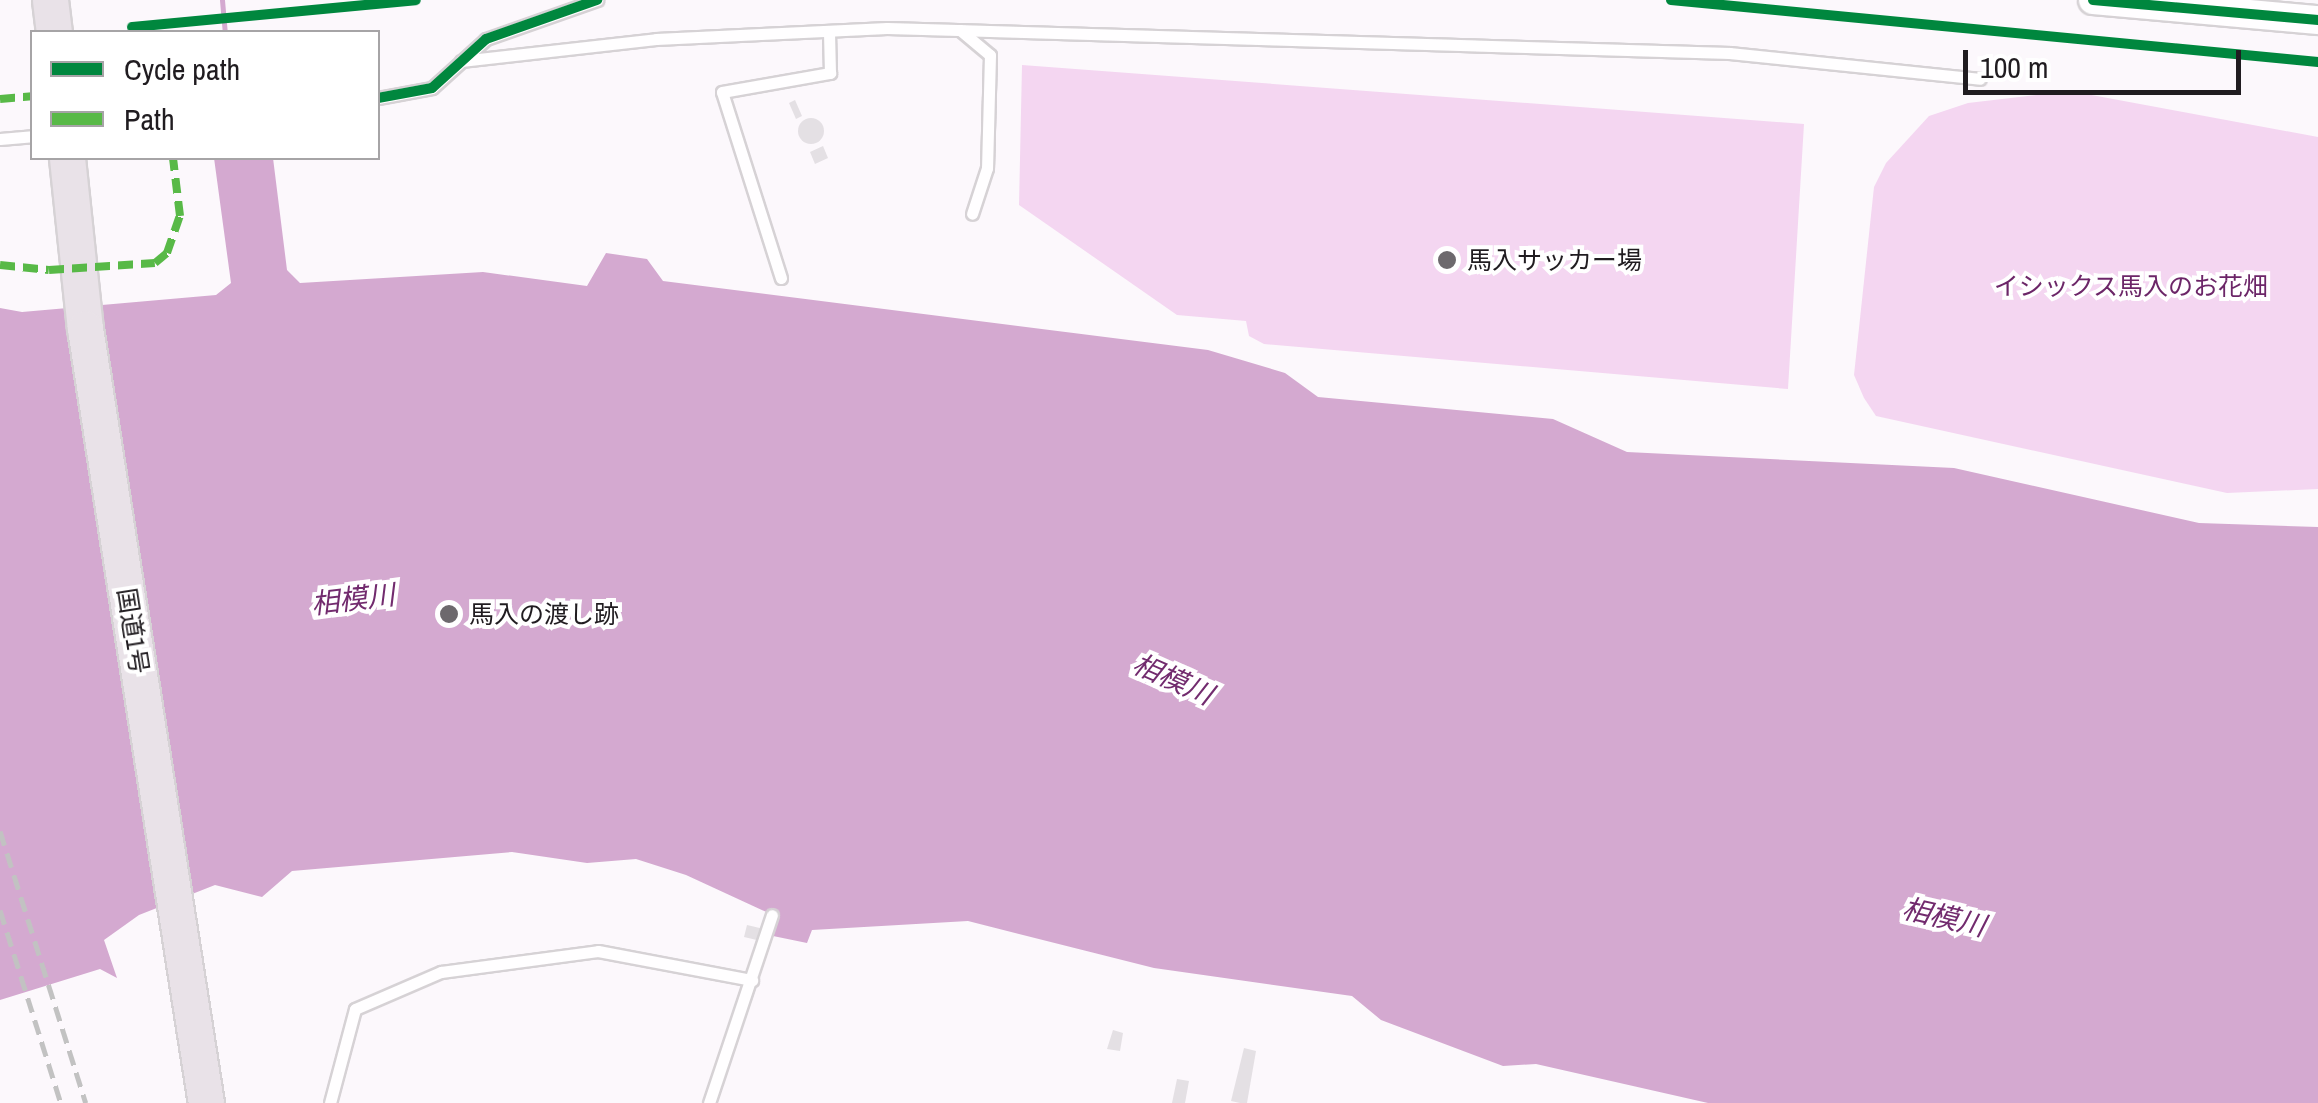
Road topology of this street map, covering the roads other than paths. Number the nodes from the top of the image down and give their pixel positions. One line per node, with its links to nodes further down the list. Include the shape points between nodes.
1 (50, 0): 5 (highway)
2 (597, 0): 8 (lane, via 503,31)
3 (2092, 0): 4 (street)
4 (2318, 20)
5 (54, 30)
6 (960, 30): 7 (lane); 9 (lane, via 1730,53); 14 (lane, via 990,55 987,168)
7 (829, 31): 8 (lane, via 656,39); 15 (lane, via 830,73 722,92)
8 (461, 61): 10 (lane, via 432,88)
9 (1980, 79)
10 (380, 98)
11 (30, 136): 12 (lane)
12 (0, 139)
13 (68, 160): 18 (highway, 国道1号, via 85,328)
14 (972, 214)
15 (781, 278)
16 (772, 915): 17 (lane)
17 (752, 980): 19 (lane, via 598,951 442,972 356,1009); 20 (lane)
18 (206, 1103)
19 (330, 1103)
20 (709, 1103)

